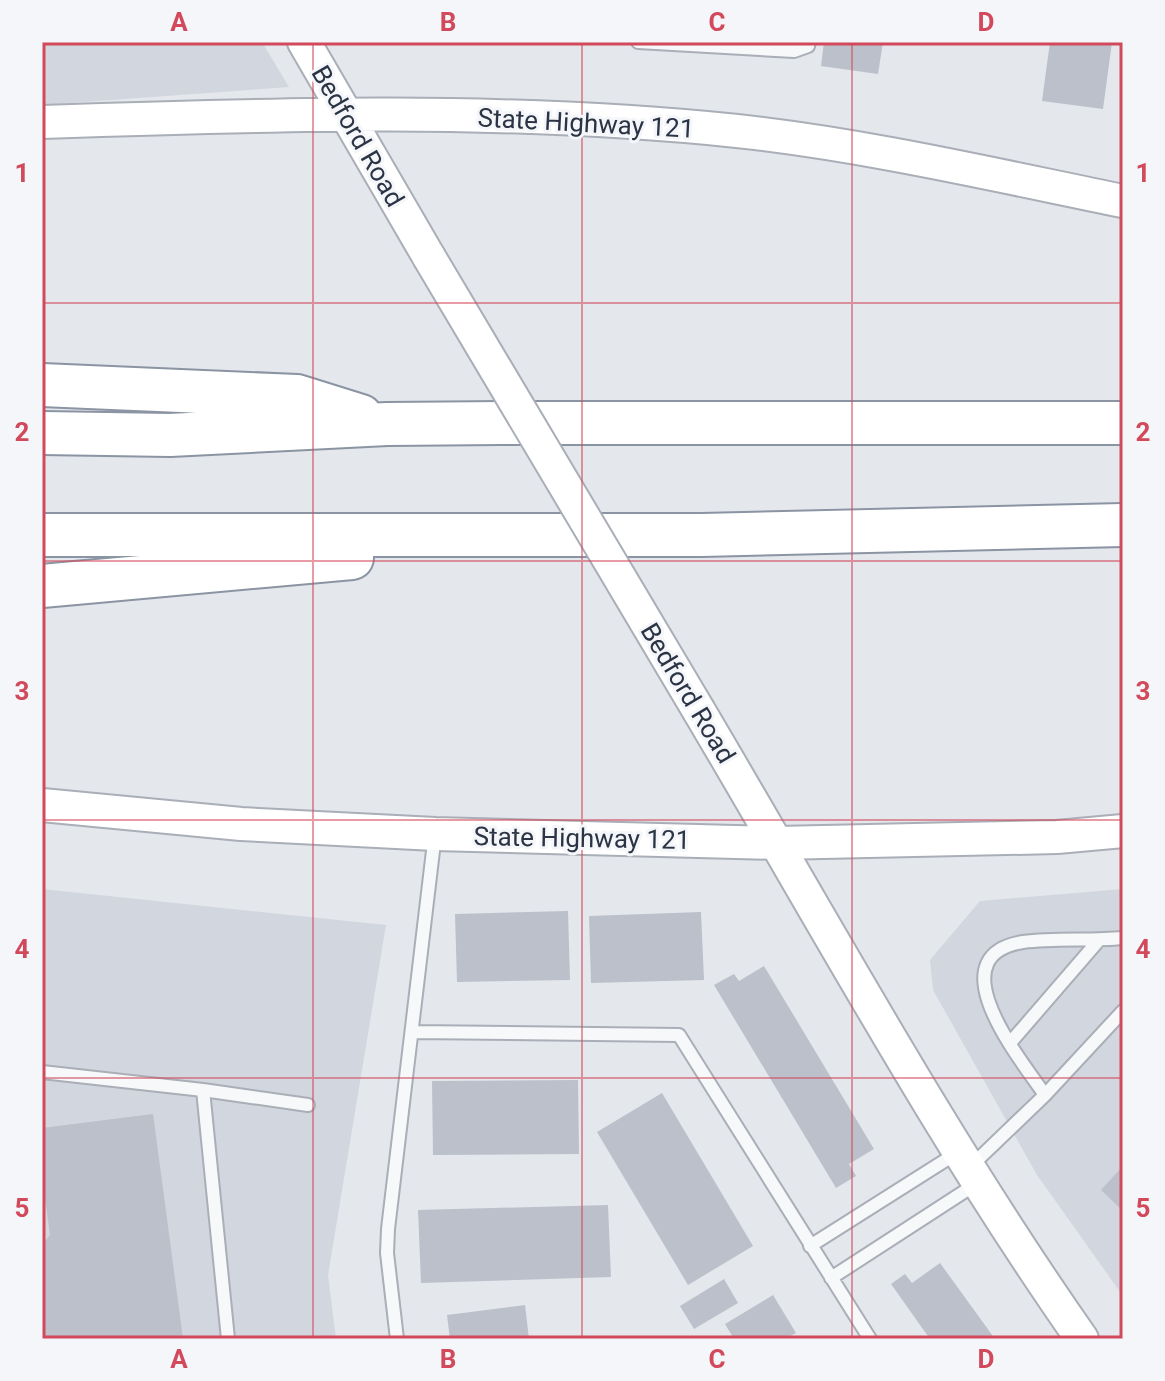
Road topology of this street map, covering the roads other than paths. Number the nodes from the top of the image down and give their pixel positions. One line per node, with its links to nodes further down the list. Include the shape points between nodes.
1 (304, 42): 4 (main road, Bedford Road)
2 (638, 42): 3 (lane, via 794,51)
3 (809, 42)
4 (345, 112): 5 (main road, State Highway 121); 6 (main road, State Highway 121, via 737,131); 18 (main road, Bedford Road, bridge)
5 (42, 122)
6 (1123, 201)
7 (42, 385): 9 (highway, via 297,396)
8 (1123, 423): 9 (highway)
9 (387, 424): 10 (highway, via 170,435)
10 (42, 433)
11 (1123, 525): 13 (highway)
12 (42, 535): 13 (highway)
13 (497, 535): 14 (highway, via 368,557)
14 (42, 586)
15 (42, 806): 17 (main road, State Highway 121)
16 (1123, 831): 18 (main road, State Highway 121)
17 (435, 834): 18 (main road, State Highway 121); 23 (lane)
18 (777, 843): 30 (main road, Bedford Road)
19 (1123, 938): 20 (lane)
20 (1099, 940): 25 (lane); 25 (lane, via 1022,943 1002,949 990,960 983,990)
21 (1123, 1011): 22 (lane)
22 (1114, 1022): 24 (lane); 28 (lane)
23 (414, 1032): 31 (lane, via 679,1035); 34 (lane, via 387,1253)
24 (1123, 1033)
25 (1010, 1043): 28 (lane)
26 (42, 1072): 27 (lane)
27 (203, 1090): 29 (lane); 33 (lane)
28 (1045, 1095): 30 (lane)
29 (308, 1105)
30 (969, 1167): 31 (lane); 32 (lane); 36 (main road, Bedford Road)
31 (810, 1246): 32 (lane)
32 (831, 1278): 35 (lane)
33 (228, 1339)
34 (397, 1339)
35 (870, 1339)
36 (1082, 1339)

